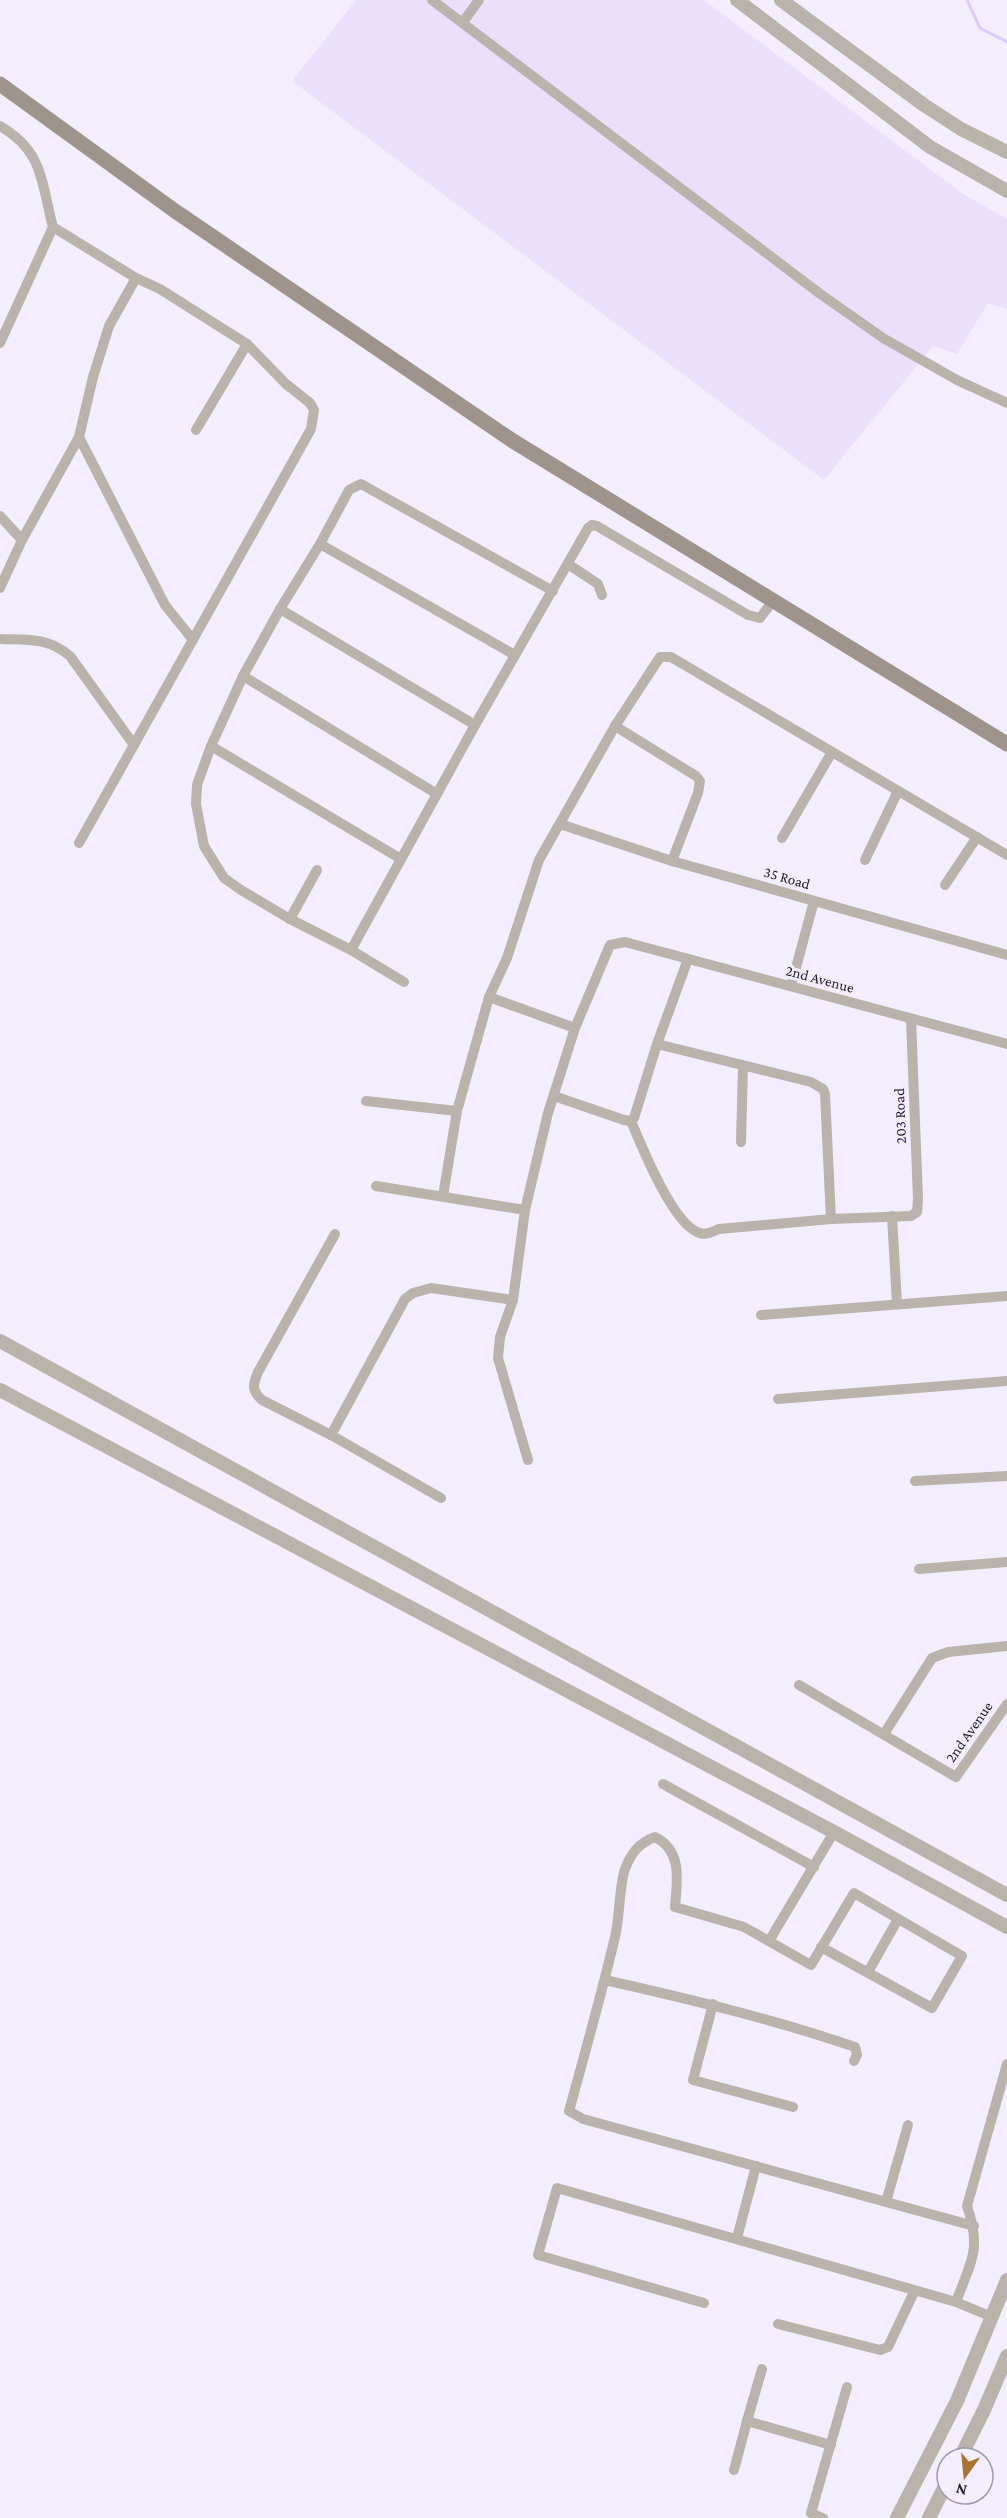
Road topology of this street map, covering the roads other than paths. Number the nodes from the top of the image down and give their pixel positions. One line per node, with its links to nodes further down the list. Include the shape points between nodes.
1 (432, 0): 5 (street)
2 (479, 0): 5 (street)
3 (737, 0): 9 (street, via 930,147)
4 (781, 0): 8 (street, via 924,105)
5 (463, 22): 14 (street, via 819,293 957,380)
6 (0, 84): 24 (main road, via 175,211 503,435)
7 (0, 126): 10 (street, via 30,149 39,165)
8 (1007, 152)
9 (1007, 191)
10 (53, 227): 11 (street); 12 (street)
11 (136, 278): 13 (street); 16 (street, via 109,326)
12 (0, 343)
13 (247, 344): 15 (street); 27 (street, via 310,403 314,420)
14 (1007, 403)
15 (196, 430)
16 (79, 437): 18 (street); 27 (street, via 165,605)
17 (0, 516): 18 (street)
18 (22, 540): 21 (street)
19 (320, 544): 22 (street, via 349,490 361,484); 25 (street); 28 (street)
20 (568, 564): 22 (street); 23 (street, via 598,584); 24 (street, via 592,525 748,615 760,618)
21 (0, 588)
22 (553, 591): 28 (street)
23 (602, 595)
24 (773, 600): 32 (main road)
25 (279, 609): 29 (street); 30 (street)
26 (0, 639): 33 (street, via 43,640 57,645 70,656)
27 (193, 640): 33 (street)
28 (515, 655): 30 (street)
29 (243, 676): 34 (street); 37 (street)
30 (475, 725): 37 (street)
31 (615, 726): 35 (street, via 656,660 666,656); 38 (street); 45 (street, via 700,781 699,793)
32 (1007, 744)
33 (134, 745): 41 (street)
34 (211, 746): 43 (street); 49 (street, via 197,784 196,804 204,846 224,878)
35 (832, 752): 36 (street); 40 (street)
36 (898, 790): 39 (street); 44 (street)
37 (437, 794): 43 (street)
38 (560, 824): 45 (street, 35 Road); 55 (street, via 539,860)
39 (977, 837): 42 (street); 47 (street)
40 (783, 838)
41 (79, 843)
42 (1007, 855)
43 (401, 859): 50 (street)
44 (865, 860)
45 (672, 861): 48 (street, 35 Road)
46 (317, 870): 49 (street)
47 (945, 885)
48 (814, 901): 51 (street, 35 Road); 54 (street)
49 (290, 918): 50 (street)
50 (351, 950): 53 (street)
51 (1007, 955)
52 (688, 959): 54 (street, 2nd Avenue); 57 (street, 2nd Avenue, via 625,942 609,945); 58 (street)
53 (404, 982)
54 (791, 986): 56 (street, 2nd Avenue)
55 (489, 998): 57 (street); 63 (street)
56 (911, 1019): 59 (street, 2nd Avenue); 69 (street, 203 Road, via 917,1212 911,1216)
57 (575, 1028): 61 (street)
58 (657, 1044): 60 (street); 64 (street, via 637,1113)
59 (1007, 1044)
60 (743, 1066): 65 (street); 70 (street, via 811,1082 823,1089)
61 (554, 1096): 64 (street); 68 (street)
62 (366, 1101): 63 (street)
63 (457, 1111): 67 (street)
64 (630, 1121): 70 (street, via 665,1193 685,1223 697,1232)
65 (741, 1142)
66 (376, 1186): 67 (street)
67 (443, 1196): 68 (street)
68 (525, 1210): 73 (street)
69 (892, 1216): 70 (street); 74 (street)
70 (831, 1219)
71 (335, 1234): 80 (street, via 253,1385 262,1400)
72 (1007, 1296): 74 (street)
73 (513, 1300): 80 (street, via 431,1288 413,1293 405,1299); 81 (street, via 500,1337 498,1358)
74 (897, 1304): 75 (street)
75 (761, 1315)
76 (0, 1341): 94 (street)
77 (1007, 1381): 79 (street)
78 (0, 1390): 92 (street)
79 (778, 1399)
80 (331, 1435): 84 (street)
81 (528, 1460)
82 (1007, 1476): 83 (street)
83 (915, 1481)
84 (441, 1498)
85 (1007, 1562): 86 (street)
86 (919, 1569)
87 (1007, 1646): 90 (street, via 948,1652 932,1658)
88 (799, 1685): 90 (street)
89 (1007, 1705): 90 (street, 2nd Avenue, via 956,1777)
90 (884, 1734)
91 (663, 1784): 93 (street)
92 (834, 1832): 93 (street); 96 (street)
93 (814, 1867): 97 (street)
94 (1007, 1895)
95 (898, 1919): 98 (street, via 854,1893); 99 (street); 99 (street, via 962,1956 932,2008)
96 (1007, 1927)
97 (769, 1941): 98 (street, via 811,1965); 100 (street, via 744,1927 675,1907 678,1865 655,1837 642,1842 625,1871 620,1916)
98 (821, 1947): 99 (street)
99 (868, 1972)
100 (605, 1980): 101 (street); 106 (street, via 569,2110 583,2119)
101 (713, 2004): 102 (street, via 855,2047); 104 (street, via 693,2080)
102 (855, 2061)
103 (1007, 2064): 108 (street, via 968,2206)
104 (793, 2108)
105 (908, 2125): 107 (street)
106 (756, 2166): 107 (street); 109 (street)
107 (886, 2202): 108 (street)
108 (974, 2226): 112 (street, via 976,2250)
109 (737, 2238): 111 (street); 113 (street, via 557,2188 538,2255)
110 (1007, 2280): 114 (street)
111 (914, 2292): 112 (street); 115 (street, via 888,2347 880,2350)
112 (956, 2302): 114 (street)
113 (704, 2303)
114 (992, 2317): 124 (street, via 957,2401)
115 (778, 2324)
116 (1007, 2356): 121 (street)
117 (762, 2369): 119 (street)
118 (847, 2387): 120 (street)
119 (747, 2421): 120 (street); 122 (street)
120 (831, 2445): 123 (street, via 812,2513)
121 (966, 2446)
122 (734, 2470)
123 (823, 2518)
124 (897, 2518)

